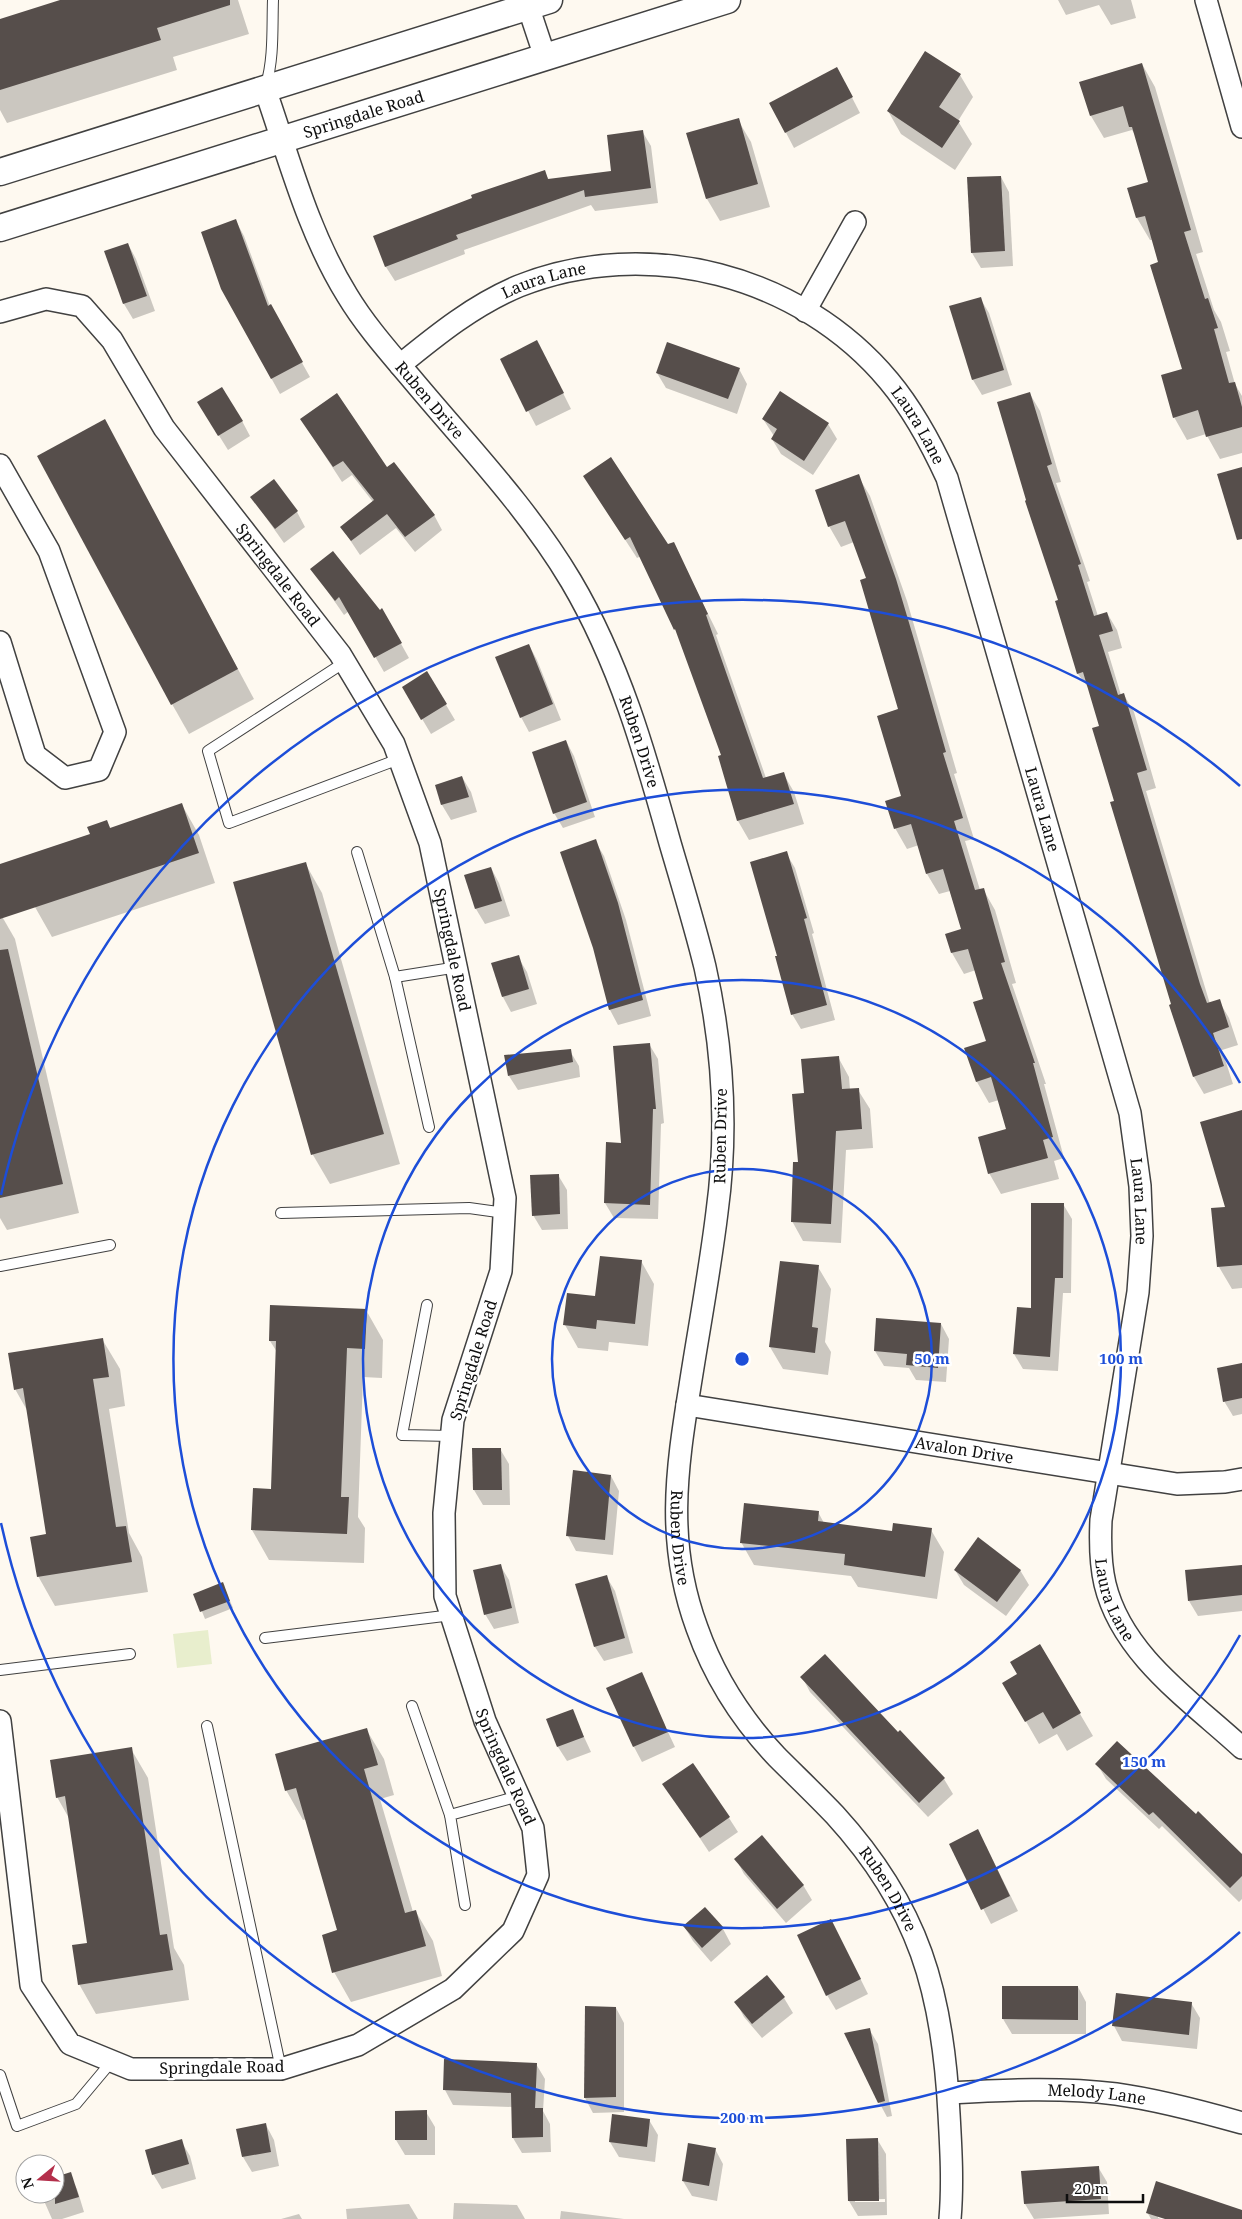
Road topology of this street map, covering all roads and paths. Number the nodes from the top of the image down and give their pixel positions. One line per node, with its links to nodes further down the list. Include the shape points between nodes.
1 (273, 0): 6 (lane, via 272,66)
2 (727, 0): 5 (street, Springdale Road)
3 (1206, 0): 7 (street)
4 (534, 2): 5 (street); 6 (street)
5 (545, 56): 8 (street, Springdale Road)
6 (265, 89): 8 (street, Ruben Drive); 9 (street)
7 (1242, 127)
8 (282, 139): 11 (street, Springdale Road); 14 (street, Ruben Drive, via 308,216 329,264 349,300)
9 (0, 172)
10 (855, 222): 12 (street)
11 (0, 228)
12 (805, 311): 14 (street, Laura Lane, via 762,287 708,271 674,265 610,264 568,272 521,286 489,300 452,323); 30 (street, Laura Lane, via 851,343 889,381 926,433 947,478 1130,1113 1140,1186 1142,1236 1138,1292)
13 (0, 312): 17 (street, Springdale Road, via 46,299 82,306 112,340 164,428)
14 (400, 365): 28 (street, Ruben Drive, via 535,526 571,580 600,636 626,697 705,967 717,1035 722,1148 718,1208)
15 (0, 465): 16 (street, via 50,551 115,732 99,770 65,778 35,755)
16 (0, 642)
17 (345, 662): 18 (street, Springdale Road, via 394,744); 18 (lane, via 208,751 229,823)
18 (399, 760): 20 (street, Springdale Road, via 430,843)
19 (357, 852): 21 (lane)
20 (458, 967): 21 (lane); 24 (street, Springdale Road, via 505,1198)
21 (395, 977): 22 (lane)
22 (429, 1127)
23 (280, 1213): 24 (lane, via 469,1208)
24 (505, 1213): 29 (street, Springdale Road, via 501,1271 453,1420)
25 (110, 1245): 26 (lane)
26 (0, 1266)
27 (426, 1305): 29 (lane, via 402,1435)
28 (687, 1405): 30 (street, Avalon Drive); 47 (street, Ruben Drive, via 676,1485 677,1540 697,1629 720,1680 750,1726 857,1840 882,1873 906,1915 935,1994 944,2042)
29 (452, 1436): 32 (street, Springdale Road, via 444,1513 445,1596)
30 (1108, 1474): 31 (street, Avalon Drive, via 1177,1484); 39 (street, Laura Lane, via 1100,1552 1104,1584 1111,1605 1133,1645 1160,1674)
31 (1242, 1479)
32 (452, 1615): 33 (lane); 40 (street, Springdale Road, via 485,1721)
33 (265, 1638)
34 (130, 1654): 35 (lane)
35 (0, 1670)
36 (412, 1706): 41 (lane)
37 (0, 1721): 42 (street, Springdale Road)
38 (207, 1726): 45 (lane)
39 (1242, 1748)
40 (519, 1796): 41 (lane); 45 (street, Springdale Road, via 533,1828 538,1875 512,1931 453,1990 358,2045)
41 (450, 1815): 43 (lane)
42 (10, 1886): 44 (street, Springdale Road, via 31,1985 70,2044)
43 (465, 1905)
44 (112, 2061): 45 (street, Springdale Road, via 132,2069); 46 (lane, via 76,2104 17,2126)
45 (280, 2069)
46 (0, 2075)
47 (948, 2093): 48 (street, Melody Lane, via 1022,2090 1116,2094 1189,2108); 49 (street, Ruben Drive, via 953,2184)
48 (1242, 2124)
49 (950, 2219)

